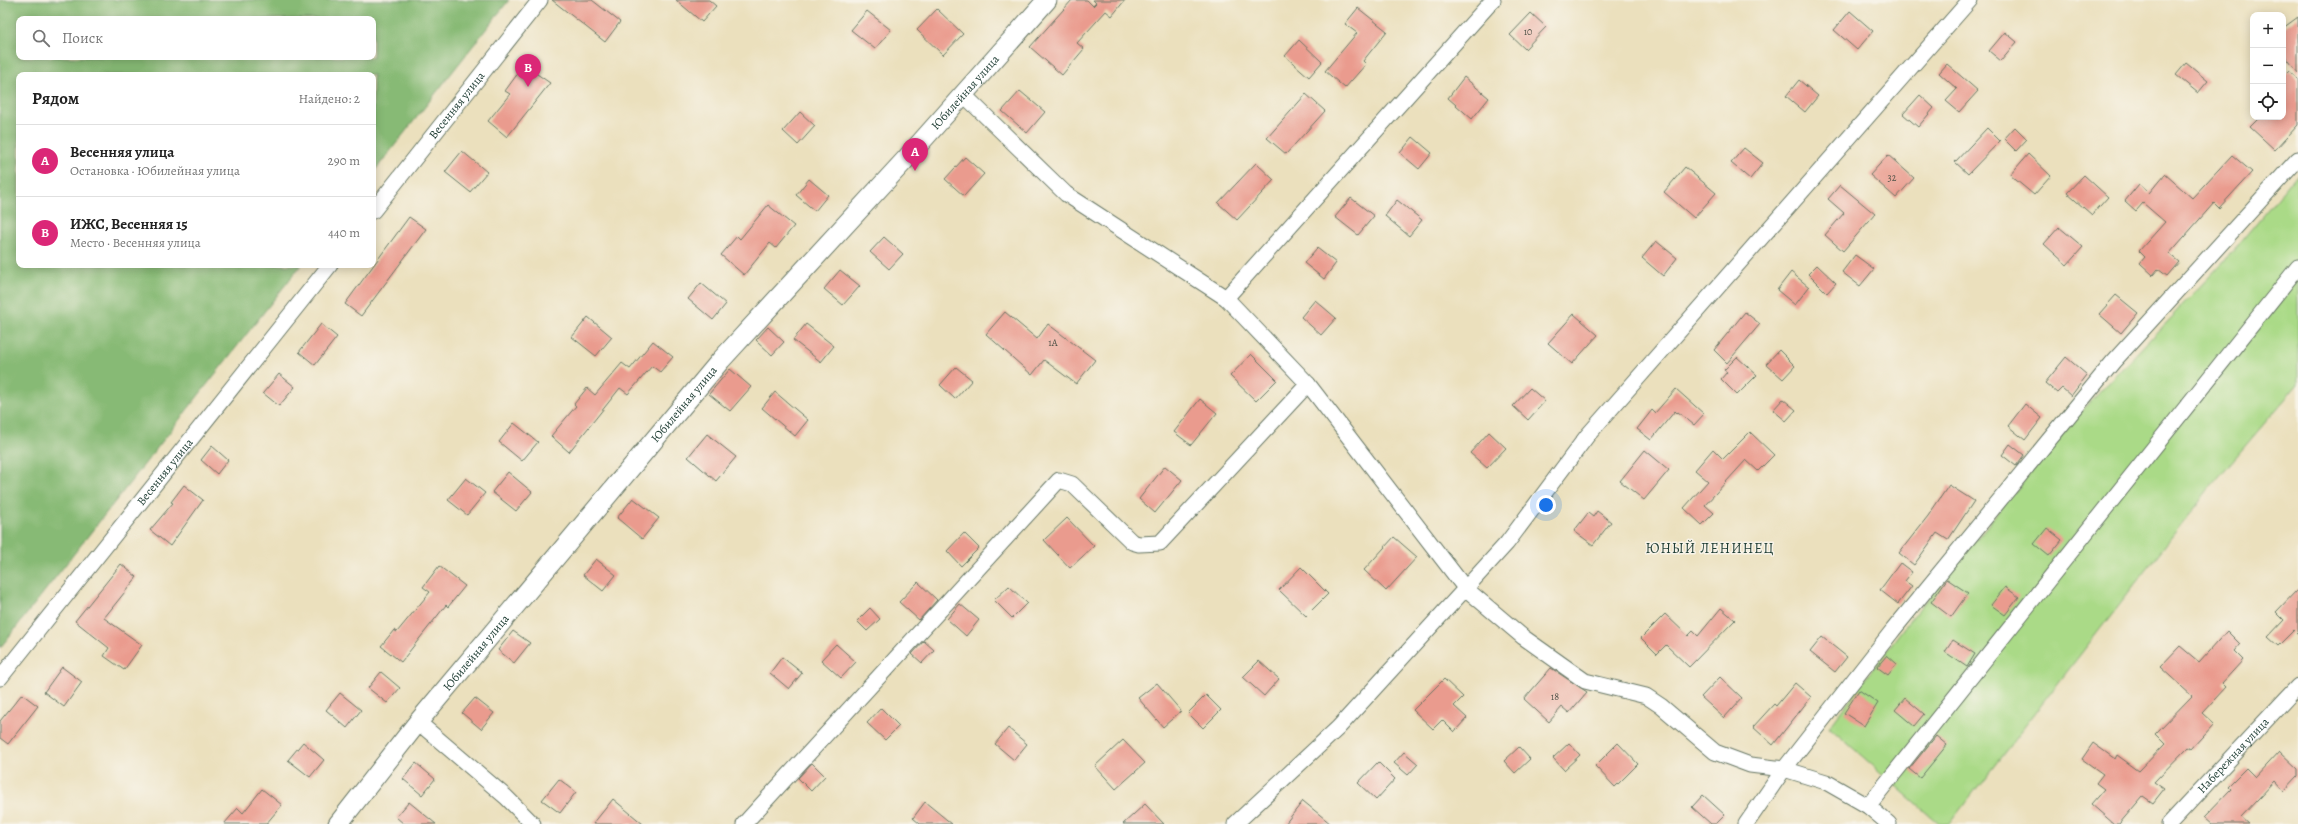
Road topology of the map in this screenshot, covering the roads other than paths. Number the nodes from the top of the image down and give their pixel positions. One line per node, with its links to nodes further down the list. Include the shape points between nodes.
1 (540, 0): 7 (street, Весенняя улица)
2 (1047, 0): 5 (street, Юбилейная улица)
3 (1493, 0): 10 (street)
4 (1970, 0): 12 (street, via 1586,436 1507,543)
5 (963, 94): 10 (street, via 1066,194); 15 (street, Юбилейная улица, via 721,360)
6 (2298, 159): 16 (street, via 2113,362 1893,630)
7 (376, 207)
8 (328, 268): 13 (street, Весенняя улица)
9 (2298, 268): 17 (street)
10 (1226, 298): 11 (street)
11 (1308, 384): 12 (street); 20 (street, via 1160,543 1132,542 1072,484 1059,480)
12 (1465, 588): 16 (street, via 1523,636 1585,681 1646,696 1715,752 1750,765); 21 (street, via 1338,728)
13 (0, 678)
14 (2298, 686): 24 (street, Набережная улица)
15 (418, 722): 18 (street, Юбилейная улица); 19 (street, via 506,797)
16 (1784, 769): 17 (street, via 1826,782); 22 (street)
17 (1868, 806): 23 (street)
18 (338, 824)
19 (532, 824)
20 (744, 824)
21 (1236, 824)
22 (1746, 824)
23 (1889, 824)
24 (2168, 824)

